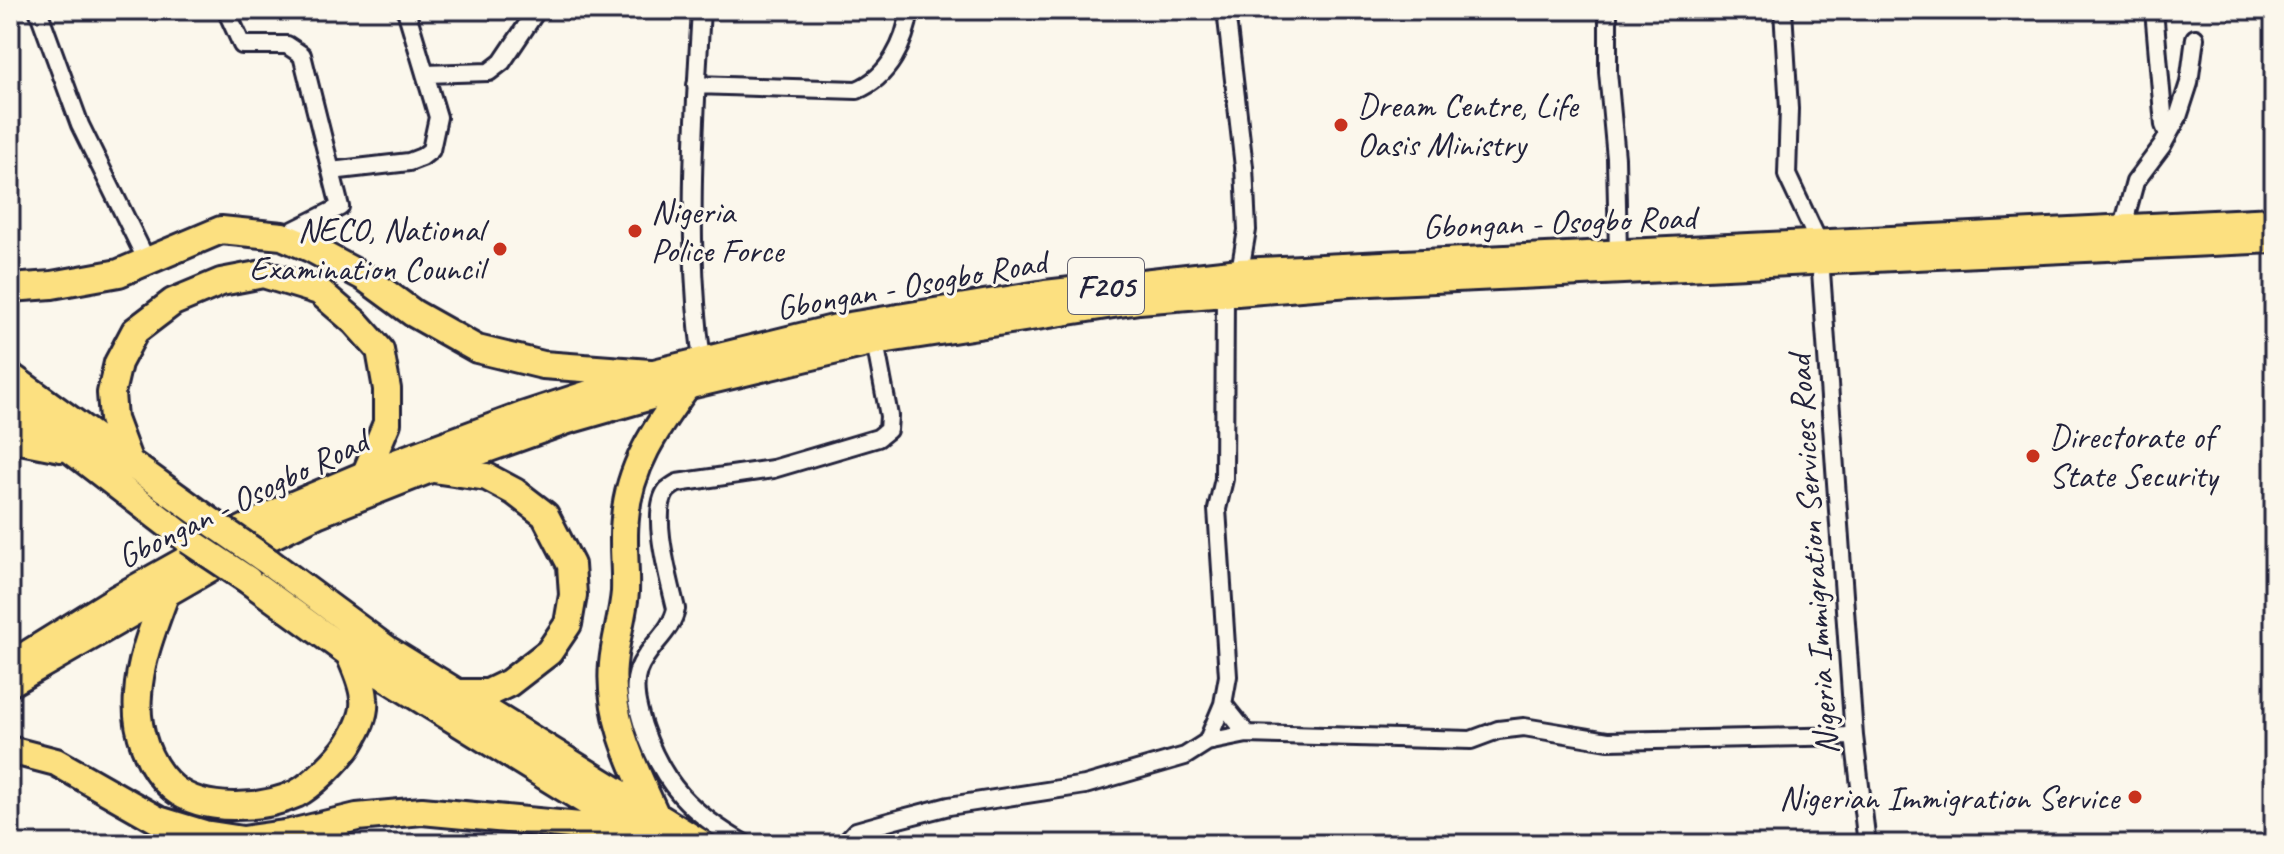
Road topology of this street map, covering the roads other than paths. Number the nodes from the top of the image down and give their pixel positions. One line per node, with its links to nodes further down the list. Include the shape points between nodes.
1 (38, 10): 22 (street, via 80,125)
2 (226, 10): 15 (street, via 242,45 287,45 302,55)
3 (406, 10): 12 (street)
4 (537, 10): 12 (street, via 502,62 489,72)
5 (701, 10): 13 (street)
6 (910, 10): 13 (street, via 887,70 857,90)
7 (1226, 10): 23 (street, via 1244,167 1247,230)
8 (1608, 10): 20 (street)
9 (1783, 10): 21 (street, via 1787,175)
10 (2154, 10): 14 (street)
11 (2195, 38): 14 (street, via 2189,83)
12 (425, 74): 15 (street, via 438,117 431,150 409,162)
13 (696, 85): 27 (street, via 694,306)
14 (2168, 135): 17 (street, via 2135,182)
15 (331, 171): 18 (street, via 340,207)
16 (2274, 220): 17 (main road, Gbongan - Osogbo Road / F205)
17 (2123, 226): 21 (main road, Gbongan - Osogbo Road / F205)
18 (282, 236): 22 (highway, via 221,230); 28 (highway, via 364,277 413,313 477,349 543,365)
19 (2274, 240): 21 (main road, Gbongan - Osogbo Road / F205)
20 (1618, 253): 21 (main road, Gbongan - Osogbo Road / F205); 23 (main road, Gbongan - Osogbo Road / F205)
21 (1820, 253): 25 (main road, Gbongan - Osogbo Road / F205); 44 (street, Nigeria Immigration Services Road)
22 (147, 261): 24 (highway, via 119,273)
23 (1240, 271): 27 (main road, Gbongan - Osogbo Road / F205, via 1045,293 837,327)
24 (10, 288)
25 (1225, 294): 26 (main road, Gbongan - Osogbo Road / F205, via 1124,303); 42 (street, via 1224,479 1217,509 1228,676)
26 (875, 342): 30 (main road, Gbongan - Osogbo Road / F205); 50 (street, via 889,416 888,430 878,438 773,469 677,483 661,503 660,529 676,609 674,620 644,657 637,675 637,707 662,773 696,811)
27 (702, 360): 28 (main road, Gbongan - Osogbo Road / F205)
28 (650, 373): 36 (main road, Gbongan - Osogbo Road / F205)
29 (10, 376): 34 (highway)
30 (686, 387): 35 (main road, Gbongan - Osogbo Road / F205, via 568,421); 47 (highway, via 647,444 628,491 625,593 613,661 617,718)
31 (10, 403): 33 (highway)
32 (10, 438): 33 (highway)
33 (72, 451): 38 (highway, bridge)
34 (129, 462): 36 (highway, via 113,419 111,393 118,363 135,331 173,302 221,282 263,274 319,291 380,350 387,423); 41 (highway, bridge, via 388,650)
35 (433, 469): 37 (main road, Gbongan - Osogbo Road / F205, via 319,514); 41 (highway, via 487,477 515,492 545,515 571,565 568,624 549,652 488,693)
36 (366, 473): 39 (main road, Gbongan - Osogbo Road / F205, via 220,540)
37 (165, 595): 38 (highway, via 144,652 137,696 141,741 172,788 188,797 245,806 300,792 341,755 360,728 365,701); 40 (main road, Gbongan - Osogbo Road / F205)
38 (349, 653): 48 (highway)
39 (10, 664)
40 (10, 684)
41 (458, 693): 47 (highway)
42 (1223, 704): 43 (street); 45 (street)
43 (1247, 734): 44 (street, via 1471,740 1524,727 1608,741); 45 (street)
44 (1854, 736): 52 (street, Nigeria Immigration Services Road)
45 (1207, 742): 51 (street, via 1185,756 1085,785 949,806 856,831)
46 (10, 750): 48 (highway, via 56,762 158,820 243,840 357,817 422,811)
47 (656, 816): 49 (highway)
48 (644, 837)
49 (702, 844)
50 (745, 844)
51 (844, 844)
52 (1867, 844)

